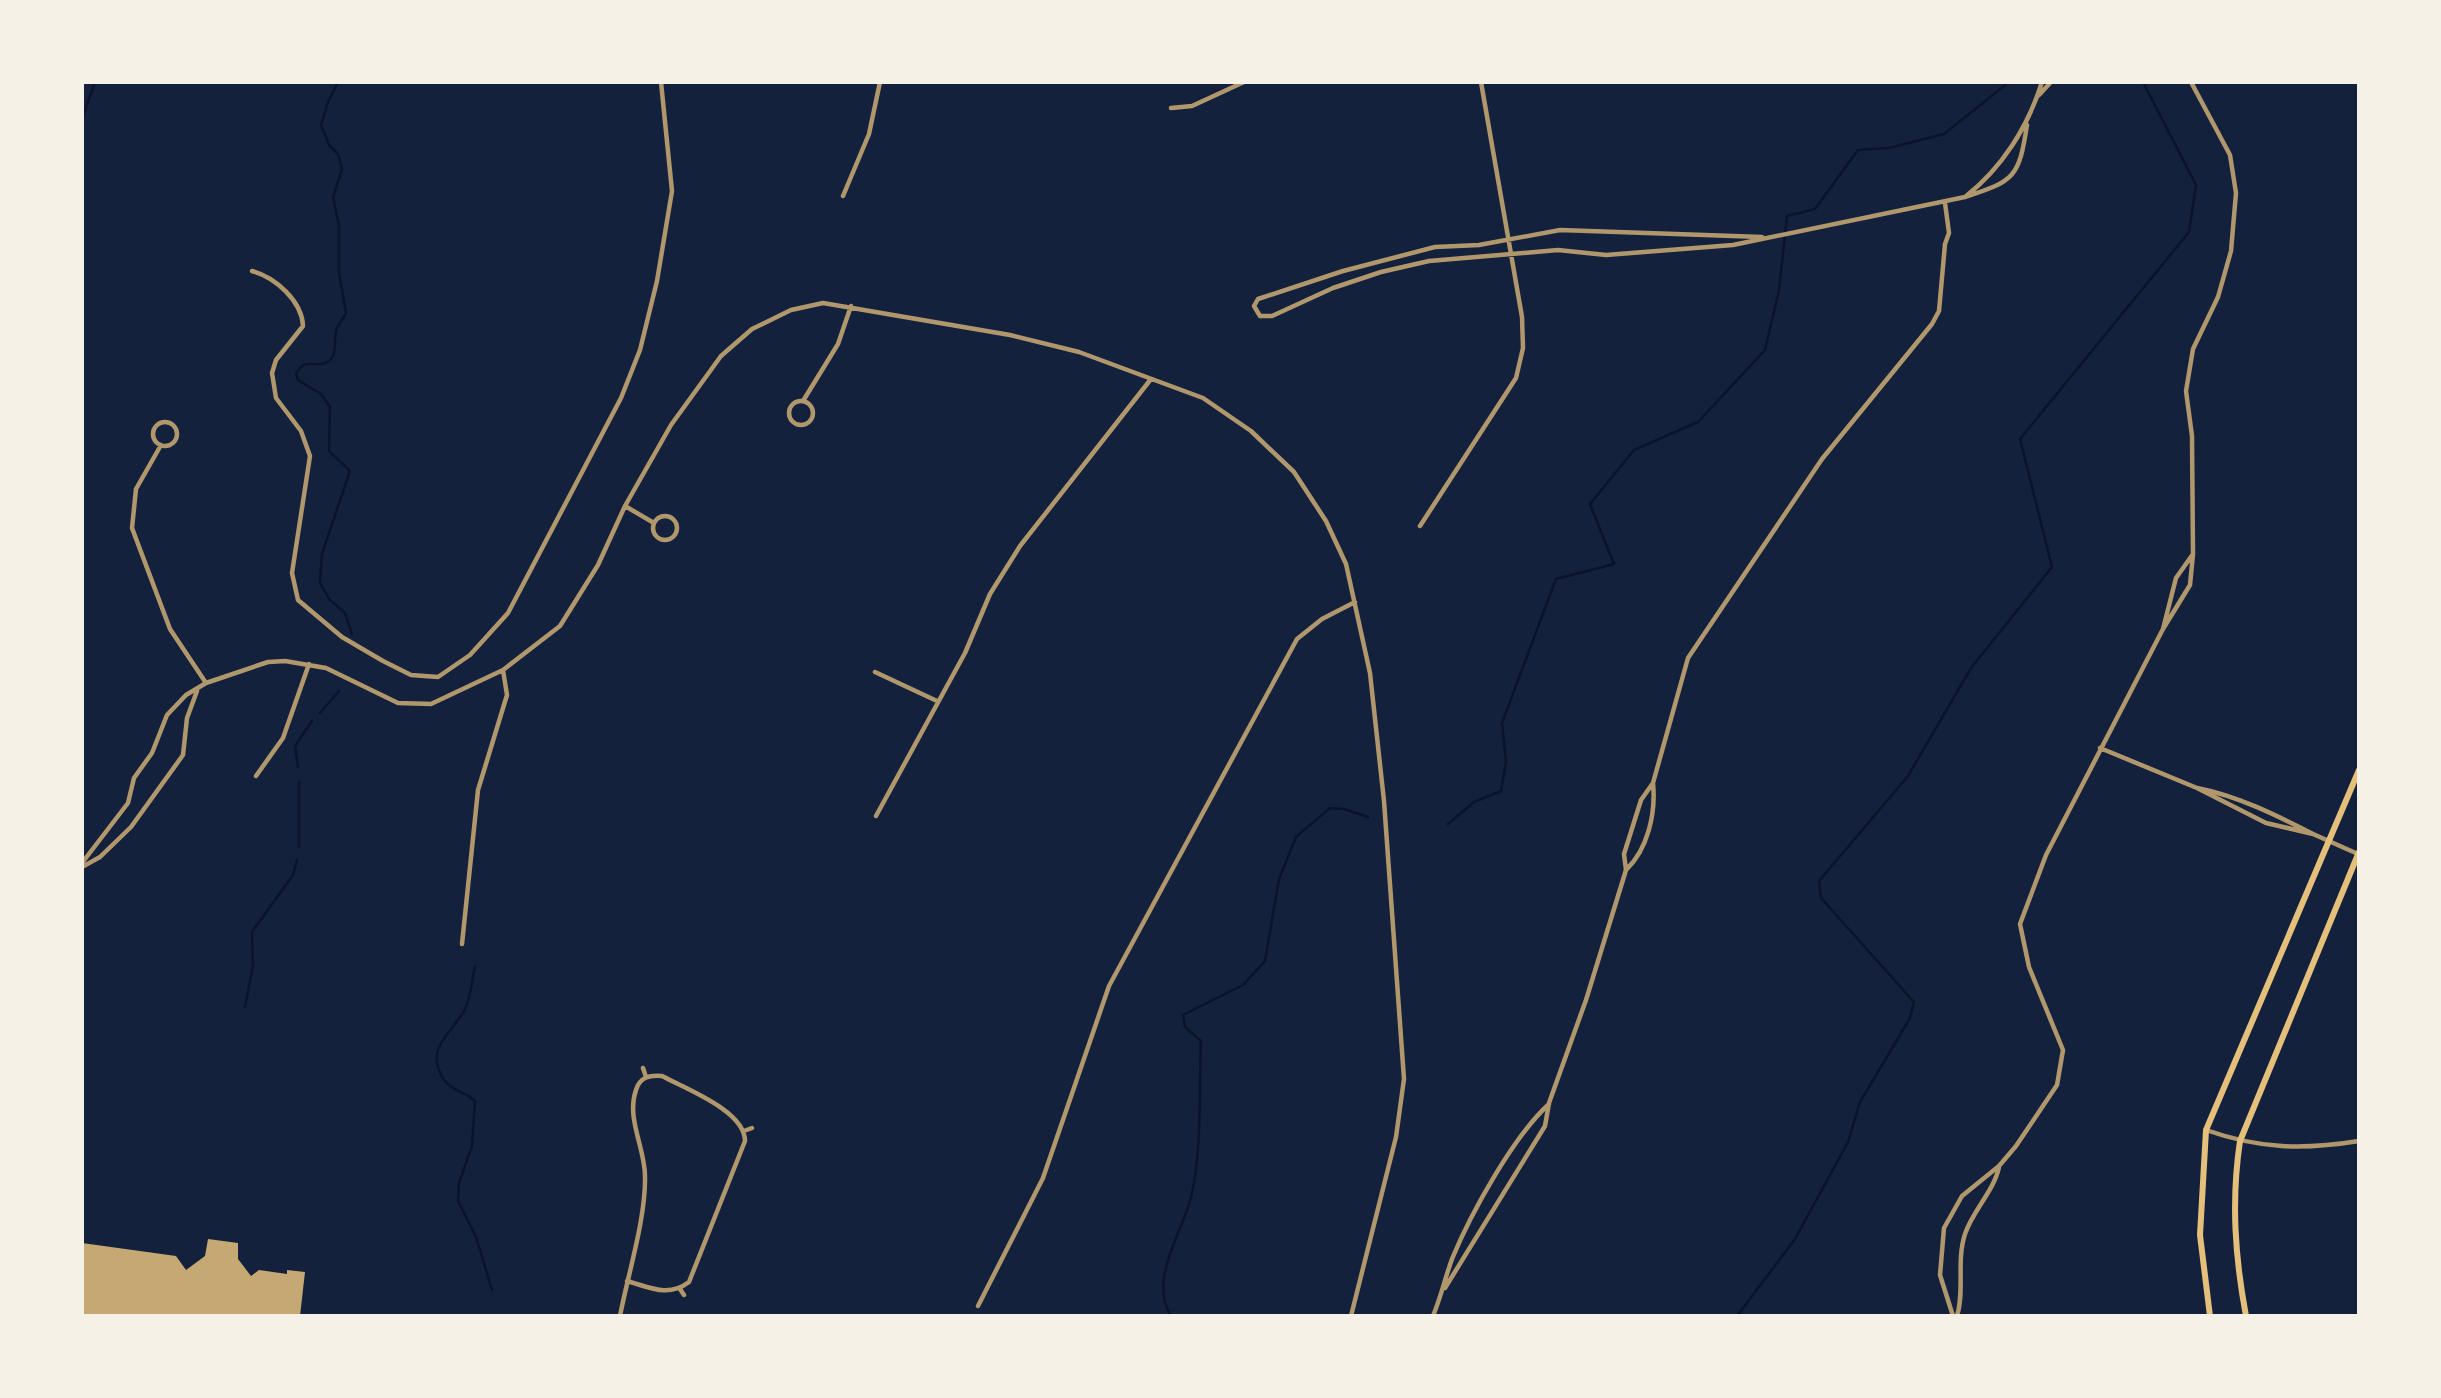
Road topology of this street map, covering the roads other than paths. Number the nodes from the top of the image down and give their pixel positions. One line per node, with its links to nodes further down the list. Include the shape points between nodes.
1 (661, 82): 17 (street, via 672,191 640,350 621,398 508,613 470,655 438,677 411,675 383,661 342,637 298,600 292,573 310,456 301,431 276,398 272,373 276,360 303,326 303,315 283,290)
2 (880, 82): 11 (street, via 869,134)
3 (1244, 82): 9 (street, via 1192,106)
4 (1481, 82): 15 (street)
5 (2042, 82): 8 (street)
6 (2051, 82): 8 (street)
7 (2191, 82): 25 (street, via 2230,155 2236,193 2231,251 2218,297 2193,349 2186,391 2192,436)
8 (2038, 96): 10 (street)
9 (1171, 108)
10 (2026, 125): 12 (street, via 1999,163); 12 (street, via 2013,177)
11 (843, 196)
12 (1965, 197): 13 (street)
13 (1945, 203): 14 (street); 37 (street, via 1949,233 1939,311 1822,459 1688,658)
14 (1762, 237): 15 (street, via 1560,230); 16 (street, via 1733,245 1606,255 1558,250)
15 (1509, 239): 16 (street); 16 (street, via 1435,247 1389,258 1268,295 1254,306 1260,316 1272,316 1381,272 1429,261)
16 (1511, 253): 24 (street, via 1523,329 1520,367 1501,404)
17 (252, 271)
18 (851, 306): 19 (street, via 1010,335 1079,352); 20 (street, via 838,344); 22 (street, via 823,303 791,310 752,329 721,356 671,425)
19 (1151, 379): 26 (street, via 1203,398 1251,431 1294,472 1326,521 1346,564); 33 (street, via 1020,546 990,594 965,653)
20 (803, 401): 20 (street, via 795,403 789,413 800,425 813,416 812,408)
21 (161, 445): 21 (street, via 154,437 155,429 161,423 171,424 175,441); 31 (street, via 136,489 132,528 170,629)
22 (625, 506): 23 (street); 29 (street, via 598,565 560,626)
23 (655, 523): 23 (street, via 660,539 676,533 672,519 664,516)
24 (1420, 526)
25 (2193, 554): 27 (street, via 2176,579); 27 (street, via 2190,584)
26 (1355, 602): 59 (street, via 1297,639 1166,878 1109,986 1043,1178); 61 (street, via 1370,673 1384,801 1404,1079 1396,1138)
27 (2163, 629): 34 (street)
28 (309, 664): 29 (street, via 350,678 398,703 415,705 441,701); 31 (street, via 268,662); 36 (street, via 284,738)
29 (503, 670): 45 (street, via 507,695 478,790)
30 (875, 672): 33 (street)
31 (206, 683): 32 (street)
32 (197, 690): 43 (street, via 167,715 152,753 134,778 128,803); 43 (street, via 187,718 183,755 131,827 100,857)
33 (937, 701): 39 (street)
34 (2101, 748): 38 (street); 54 (street, via 2046,855 2020,924 2029,967 2063,1050 2057,1085)
35 (2359, 770): 41 (main road)
36 (256, 776)
37 (1653, 783): 44 (street, via 1641,800 1624,854); 44 (street, via 1655,804 1639,858)
38 (2197, 788): 40 (street, via 2274,814); 40 (street, via 2266,823)
39 (876, 816)
40 (2313, 834): 41 (street)
41 (2327, 842): 42 (street); 50 (main road)
42 (2359, 853): 53 (main road)
43 (82, 865)
44 (1626, 870): 48 (street)
45 (461, 944)
46 (643, 1068): 47 (street)
47 (646, 1077): 51 (street, via 662,1076 732,1115); 55 (street, via 634,1097 645,1176)
48 (1549, 1103): 56 (street, via 1545,1126); 56 (street, via 1532,1119 1490,1186 1451,1261)
49 (752, 1128): 51 (street)
50 (2206, 1130): 53 (street); 64 (main road, via 2200,1236)
51 (744, 1131): 57 (street, via 742,1148 693,1273)
52 (2359, 1141): 53 (street, via 2307,1148)
53 (2240, 1142): 65 (main road, via 2233,1188 2236,1263)
54 (1999, 1166): 63 (street, via 1965,1235); 63 (street, via 1962,1196 1944,1228 1940,1275)
55 (627, 1281): 57 (street, via 664,1292); 60 (street)
56 (1445, 1288): 62 (street)
57 (680, 1289): 58 (street)
58 (684, 1295)
59 (978, 1306)
60 (620, 1316)
61 (1351, 1316)
62 (1433, 1316)
63 (1955, 1316)
64 (2210, 1316)
65 (2246, 1316)

